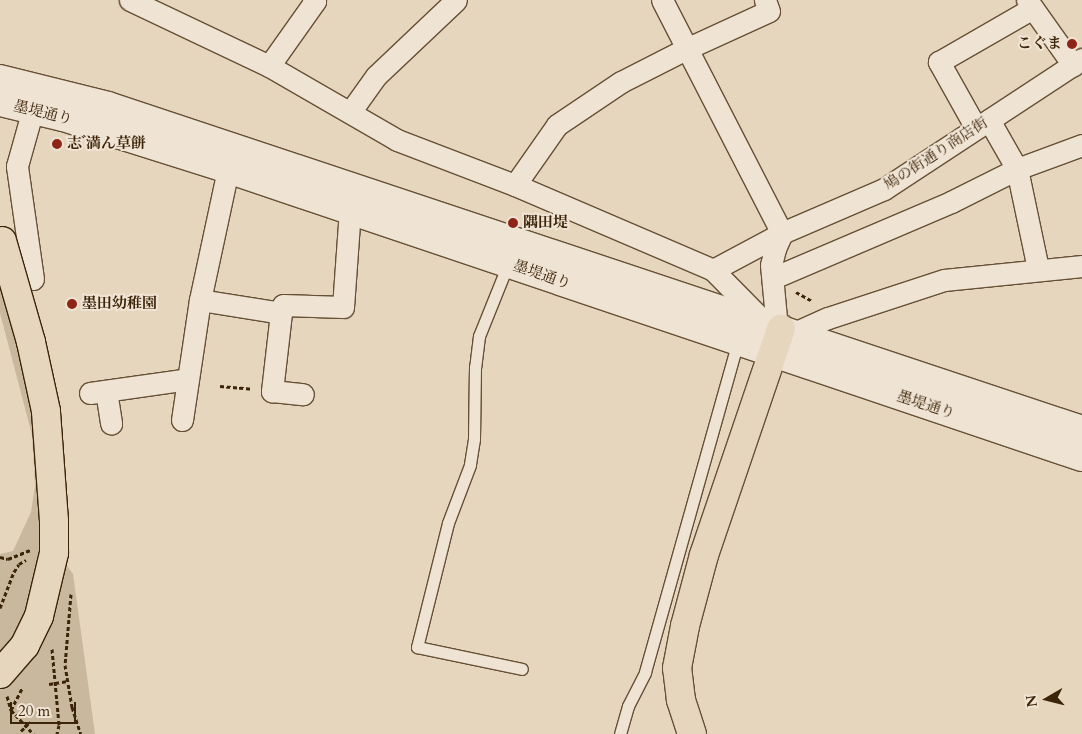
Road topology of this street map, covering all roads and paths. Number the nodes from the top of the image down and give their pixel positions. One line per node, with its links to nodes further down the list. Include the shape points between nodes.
1 (131, 0): 9 (street)
2 (313, 0): 9 (street)
3 (456, 0): 13 (street, via 376,76)
4 (662, 0): 7 (street)
5 (765, 0): 7 (street, via 769,11)
6 (1030, 4): 8 (street); 14 (street, via 939,62)
7 (686, 49): 18 (street, via 621,82 557,125); 20 (street)
8 (1078, 62): 14 (street, 鳩の街通り商店街)
9 (269, 66): 13 (street)
10 (0, 79): 32 (main road, 墨堤通り, via 108,106)
11 (0, 102): 12 (main road, 墨堤通り)
12 (33, 110): 17 (main road, 墨堤通り); 27 (street, via 17,166)
13 (351, 111): 18 (street, via 397,140)
14 (982, 124): 16 (street); 20 (street, 鳩の街通り商店街, via 884,189)
15 (1082, 145): 16 (street)
16 (1017, 168): 24 (street); 26 (street, via 952,202)
17 (228, 170): 19 (main road, 墨堤通り); 29 (street)
18 (515, 185): 25 (street)
19 (350, 210): 22 (main road, 墨堤通り); 31 (street, via 342,307 283,305)
20 (782, 233): 25 (street, 鳩の街通り商店街); 26 (street, via 771,265)
21 (0, 234): 47 (highway, bridge, via 46,411 54,520 54,553 39,616)
22 (509, 263): 33 (main road, 墨堤通り); 45 (lane, via 479,336 470,465 448,523 417,647)
23 (1082, 266): 24 (street)
24 (1038, 269): 32 (street, via 944,280 828,318)
25 (713, 270): 32 (street)
26 (773, 278): 32 (street)
27 (33, 279)
28 (793, 297): 30 (path, via 793,291)
29 (200, 300): 31 (street); 34 (street)
30 (814, 302)
31 (281, 313): 36 (street)
32 (776, 341): 33 (main road, 墨堤通り); 40 (main road, 墨堤通り); 41 (main road, 墨堤通り); 55 (highway, via 704,555 685,626 677,668 681,700)
33 (738, 342): 54 (lane, via 645,672 628,706)
34 (188, 379): 38 (street); 39 (street, via 98,392)
35 (220, 386): 36 (path)
36 (272, 391): 37 (street)
37 (303, 394)
38 (182, 420)
39 (111, 424)
40 (1082, 430)
41 (1082, 457)
42 (31, 558): 44 (path, via 19,564 14,572)
43 (71, 587): 46 (path, via 65,652)
44 (0, 608)
45 (522, 669)
46 (68, 681): 48 (path); 53 (path)
47 (3, 682): 50 (path, via 11,710)
48 (49, 684)
49 (30, 722): 50 (path)
50 (25, 726): 51 (path); 52 (path)
51 (21, 731)
52 (33, 734)
53 (81, 734)
54 (620, 734)
55 (692, 734)

